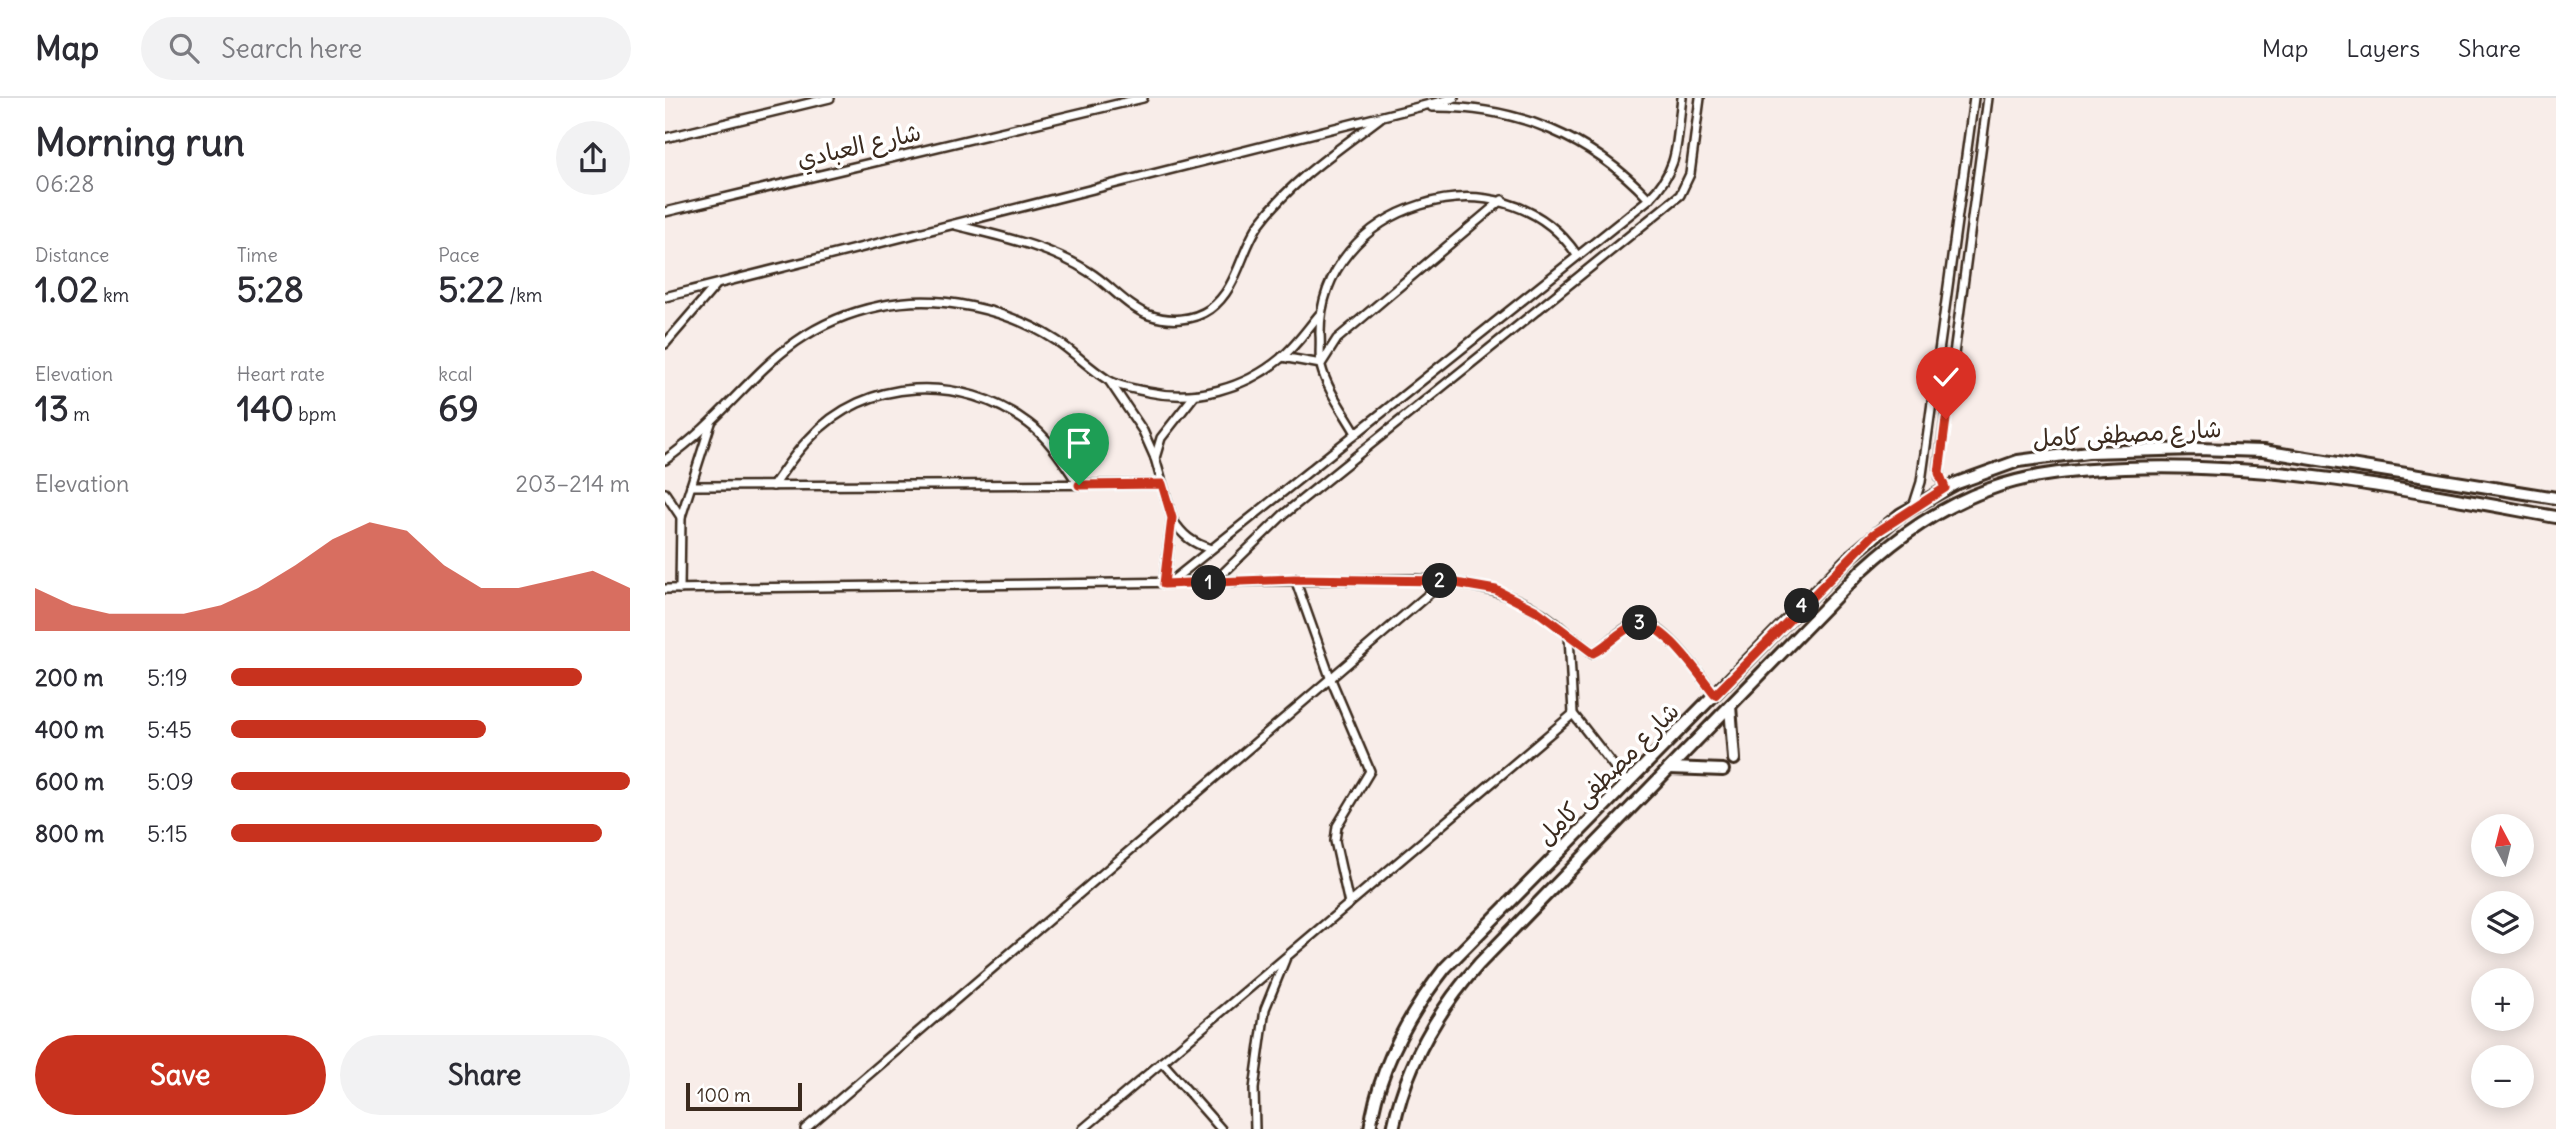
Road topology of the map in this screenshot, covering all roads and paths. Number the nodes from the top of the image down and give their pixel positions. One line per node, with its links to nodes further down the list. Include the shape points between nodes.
1 (830, 98): 8 (street)
2 (1143, 98): 14 (street, شارع العبادي)
3 (1454, 98): 9 (street)
4 (1682, 98): 12 (street, via 1673,168)
5 (1700, 98): 45 (street, via 1690,174 1680,195 1283,515)
6 (1974, 98): 38 (street, via 1921,481)
7 (1988, 98): 35 (street, via 1939,467)
8 (818, 99): 11 (street)
9 (1417, 107): 10 (street); 12 (street, via 1507,113 1550,127 1626,174)
10 (1383, 116): 15 (street); 15 (street, via 1296,182 1259,224 1225,294 1210,309 1190,318 1168,320 1147,314 1088,271 1021,242)
11 (665, 138)
12 (1649, 199): 16 (street)
13 (1502, 200): 16 (street, via 1547,221); 19 (street, via 1446,198 1395,214 1354,247 1338,269); 22 (street, via 1337,339)
14 (665, 212)
15 (951, 224): 17 (street)
16 (1577, 255): 26 (street)
17 (716, 284): 18 (street); 20 (street)
18 (665, 296)
19 (1320, 314): 21 (street); 22 (street)
20 (665, 344)
21 (1282, 358): 22 (street); 24 (street, via 1248,379)
22 (1321, 364): 26 (street)
23 (1109, 382): 24 (street, via 1160,395); 25 (street, via 1058,341 1020,320 952,304 882,305 834,320 784,348); 28 (street, via 1133,414)
24 (1194, 396): 28 (street, via 1161,438)
25 (711, 423): 29 (street); 33 (street)
26 (1356, 433): 42 (street)
27 (2136, 450): 30 (street); 35 (street, شارع مصطفى كامل, via 2018,461); 37 (street, شارع مصطفى كامل, via 2296,455)
28 (1155, 458): 31 (street)
29 (665, 460)
30 (2136, 467): 39 (street, شارع مصطفى كامل, via 2276,471); 52 (street, شارع مصطفى كامل, via 2018,481 1955,503 1921,522 1861,571)
31 (1162, 484): 32 (street); 41 (street)
32 (1079, 485): 34 (street); 34 (street, via 1052,446 1005,408 958,391 917,388 887,392 832,418 809,438)
33 (691, 486): 34 (street); 40 (street)
34 (773, 486)
35 (1945, 488): 38 (street, شارع مصطفى كامل)
36 (665, 493): 40 (street)
37 (2554, 498): 39 (street)
38 (1913, 506): 51 (street, شارع مصطفى كامل, via 1874,534)
39 (2552, 516)
40 (681, 517): 48 (street)
41 (1172, 518): 42 (street, via 1181,533); 46 (street)
42 (1211, 549): 46 (street)
43 (1295, 579): 44 (street); 45 (street); 50 (street)
44 (1444, 581): 49 (street, via 1496,590 1537,611); 50 (street)
45 (1213, 583): 46 (street)
46 (1166, 584): 48 (street)
47 (665, 589): 48 (street)
48 (680, 589)
49 (1569, 635): 51 (street, via 1593,653 1619,633 1645,623 1676,646); 53 (street)
50 (1330, 677): 62 (street, via 1370,771 1337,826 1335,841); 65 (street)
51 (1715, 695): 54 (street, شارع مصطفى كامل)
52 (1730, 706): 56 (street, شارع مصطفى كامل); 58 (street)
53 (1573, 714): 61 (street); 62 (street)
54 (1692, 719): 55 (street, شارع مصطفى كامل); 56 (street)
55 (1682, 729): 57 (street); 61 (street, شارع مصطفى كامل)
56 (1706, 731): 57 (street, شارع مصطفى كامل)
57 (1695, 742): 59 (street, شارع مصطفى كامل)
58 (1734, 759)
59 (1669, 768): 60 (street); 70 (street, شارع مصطفى كامل, via 1448,1001 1412,1066)
60 (1723, 770)
61 (1628, 784): 69 (street, شارع مصطفى كامل, via 1428,989 1391,1060)
62 (1349, 904): 63 (street)
63 (1287, 956): 64 (street); 68 (street, via 1265,1009 1254,1089)
64 (1162, 1062): 66 (street); 67 (street)
65 (805, 1129)
66 (1083, 1129)
67 (1221, 1129)
68 (1255, 1129)
69 (1370, 1129)
70 (1393, 1129)

